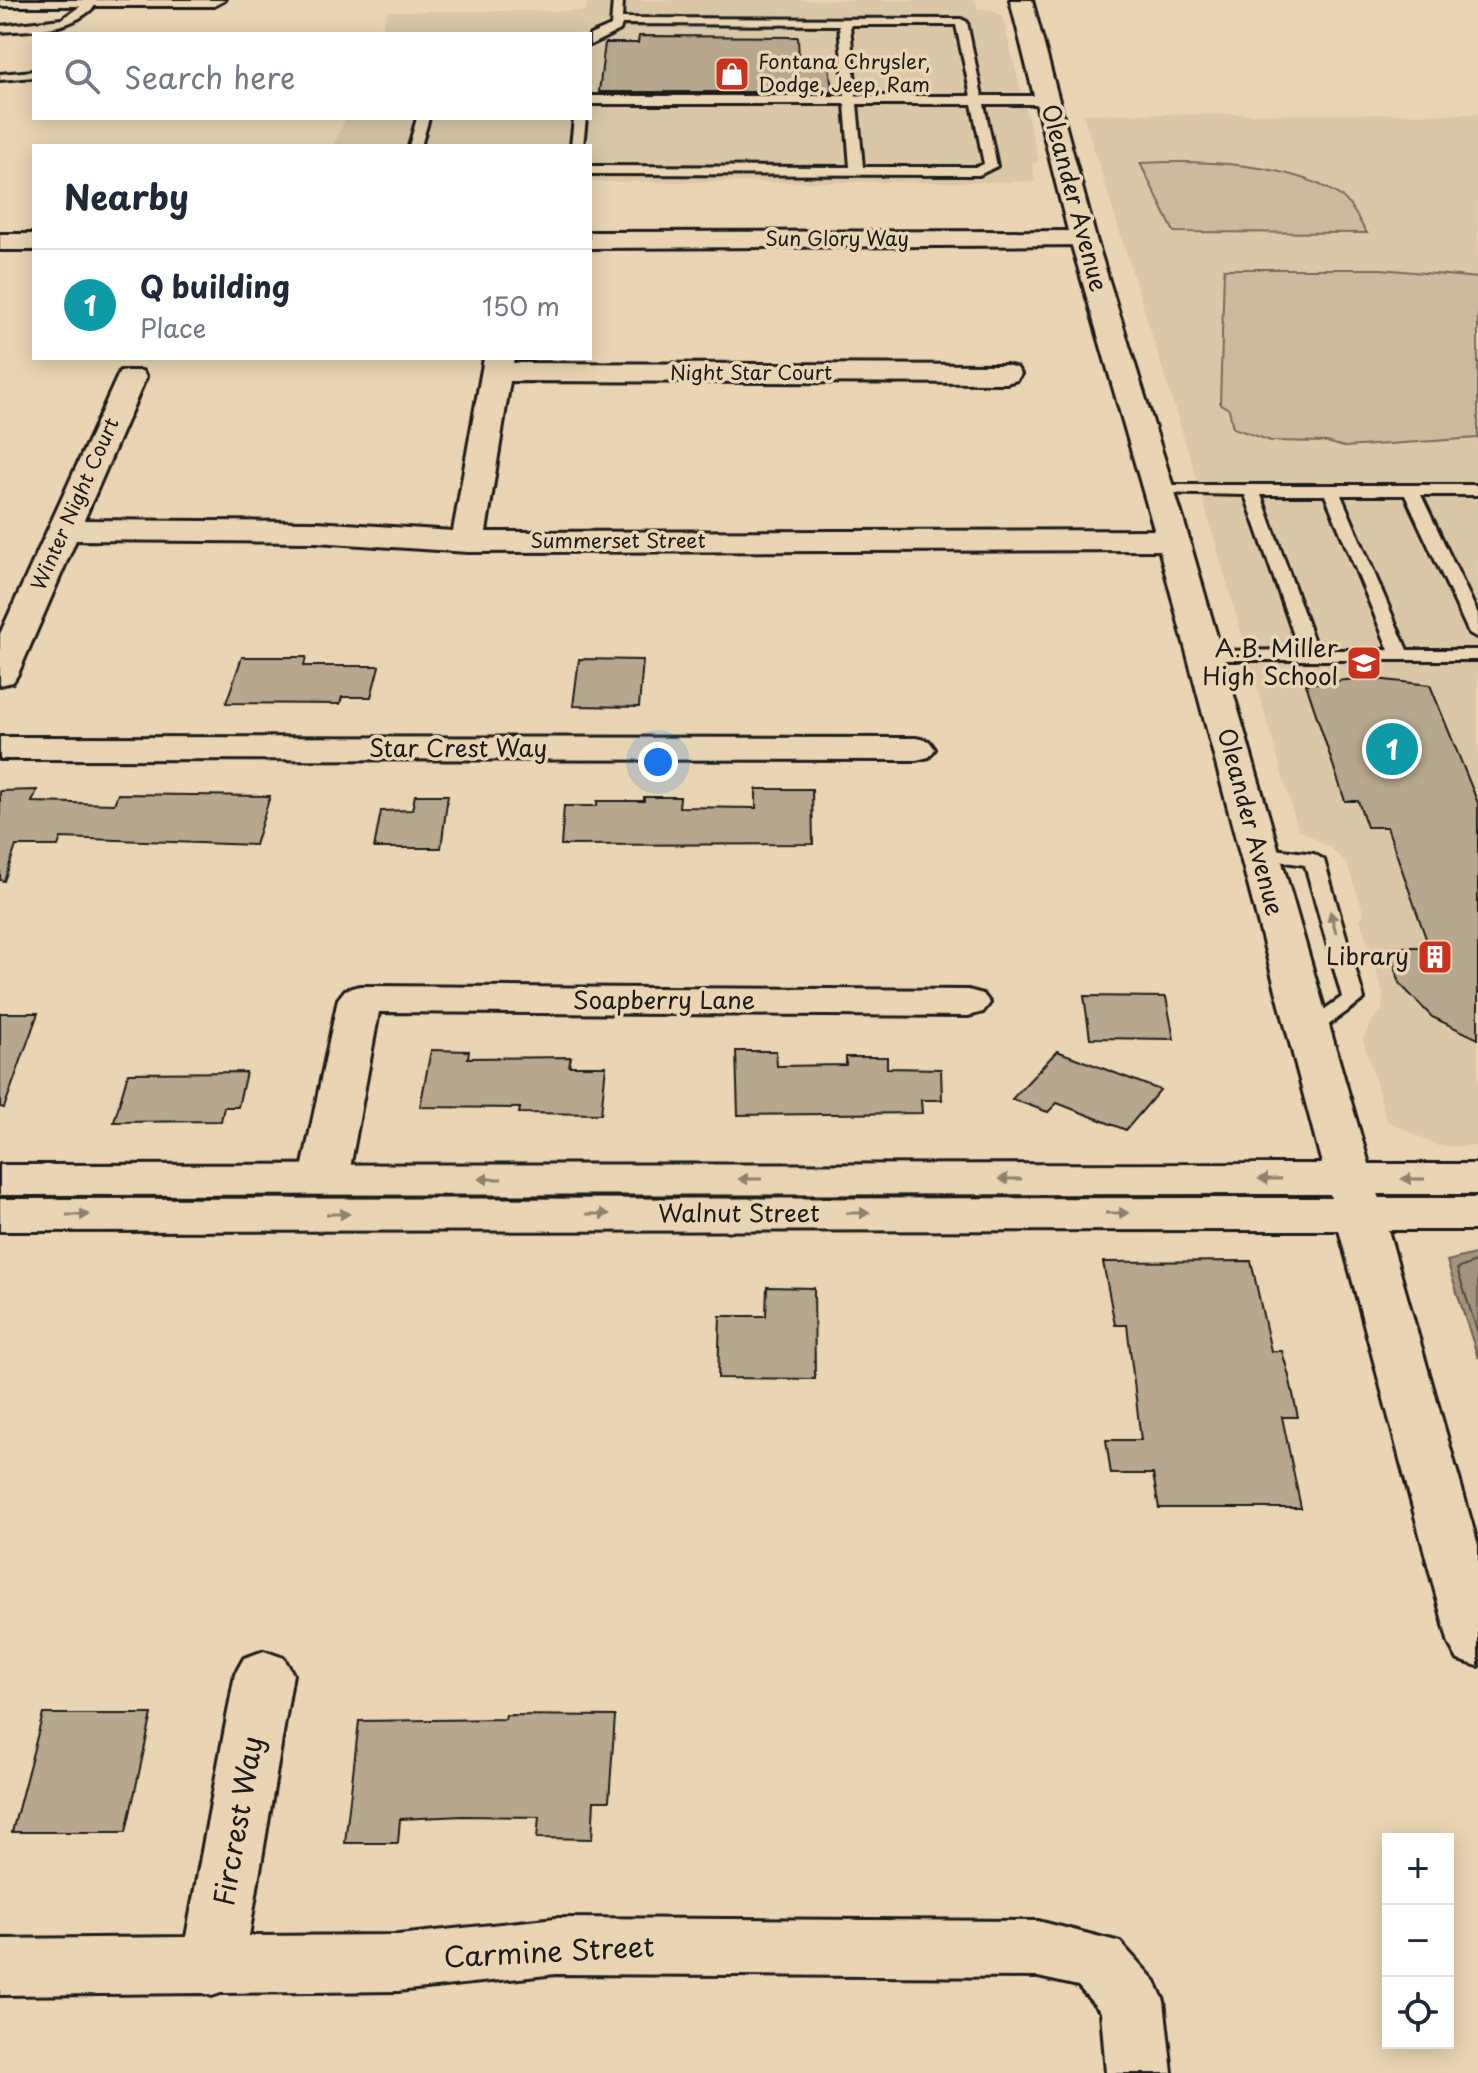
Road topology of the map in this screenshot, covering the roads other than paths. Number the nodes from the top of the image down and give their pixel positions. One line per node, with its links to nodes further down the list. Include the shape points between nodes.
1 (0, 0): 2 (street)
2 (95, 0): 3 (street); 6 (lane)
3 (214, 0)
4 (618, 0): 7 (lane)
5 (1021, 0): 17 (street, Oleander Avenue)
6 (71, 21): 9 (lane); 10 (lane)
7 (616, 21): 8 (lane); 11 (lane, via 616,28)
8 (844, 22): 15 (lane); 16 (lane, via 961,22)
9 (0, 29)
10 (63, 32)
11 (592, 39)
12 (32, 74): 13 (lane)
13 (0, 77)
14 (592, 100): 15 (lane)
15 (850, 100): 16 (lane); 23 (lane)
16 (978, 100): 17 (lane); 23 (lane, via 991,166 979,171)
17 (1047, 100): 24 (street, Oleander Avenue)
18 (422, 120): 20 (lane)
19 (580, 120): 21 (lane)
20 (416, 144)
21 (577, 144)
22 (592, 170): 23 (lane)
23 (857, 171)
24 (1083, 239): 25 (street, Sun Glory Way); 31 (street, Oleander Avenue)
25 (592, 240)
26 (0, 242): 27 (street)
27 (32, 242)
28 (498, 365): 29 (street, Night Star Court); 38 (street)
29 (1006, 374)
30 (131, 377): 36 (street, Winter Night Court)
31 (1158, 490): 32 (lane); 37 (street, Oleander Avenue)
32 (1251, 490): 33 (lane); 40 (lane)
33 (1331, 490): 34 (lane); 41 (lane)
34 (1411, 490): 35 (lane); 39 (lane)
35 (1478, 490)
36 (62, 530): 38 (street, Summerset Street, via 316,532); 44 (street, Winter Night Court)
37 (1173, 540): 38 (street, Summerset Street); 43 (street, Oleander Avenue)
38 (468, 542)
39 (1478, 633)
40 (1310, 655): 41 (lane); 43 (lane)
41 (1400, 655): 42 (lane)
42 (1478, 655)
43 (1205, 656): 47 (street, Oleander Avenue)
44 (0, 674)
45 (0, 748): 46 (street, Star Crest Way)
46 (916, 749)
47 (1258, 853): 49 (street, Oleander Avenue); 49 (lane, one-way to 47, via 1353,999 1324,887 1314,860)
48 (968, 1003): 50 (street, Soapberry Lane, via 360,999)
49 (1308, 1029): 53 (street, Oleander Avenue)
50 (324, 1179): 52 (street, Walnut Street); 53 (street, Walnut Street, one-way to 50)
51 (1478, 1179): 53 (street, Walnut Street, one-way to 53)
52 (0, 1180)
53 (1353, 1196): 54 (street, Walnut Street); 55 (street, Walnut Street, one-way to 53); 56 (street, Oleander Avenue)
54 (1478, 1214)
55 (0, 1215)
56 (1478, 1644)
57 (264, 1674): 59 (street, Fircrest Way)
58 (0, 1967): 59 (street, Carmine Street)
59 (212, 1968): 60 (street, Carmine Street, via 398,1963 572,1946 1038,1949 1097,1962 1132,2001)
60 (1139, 2073)

